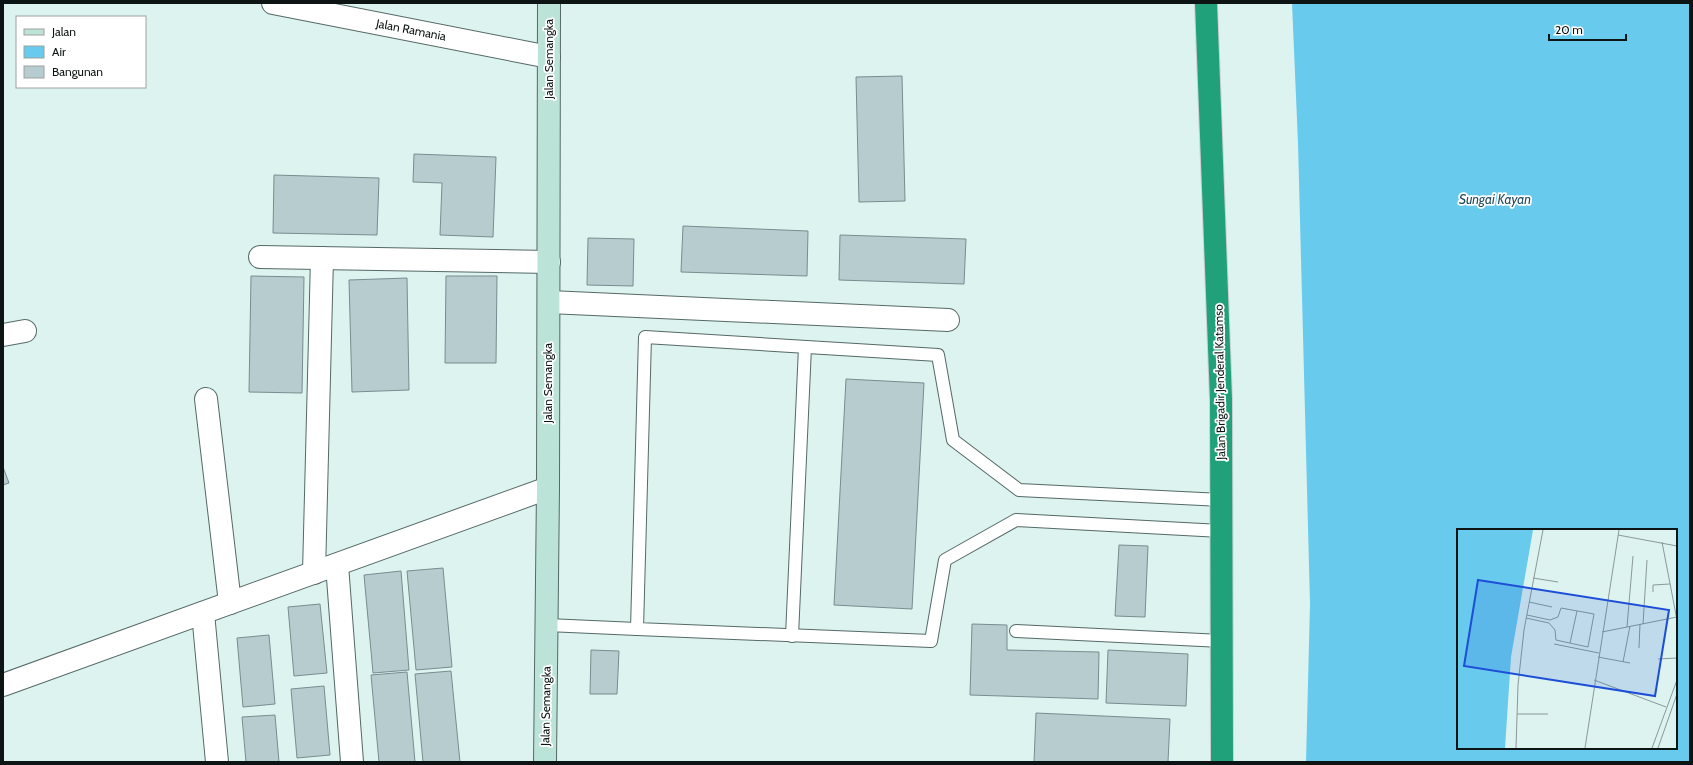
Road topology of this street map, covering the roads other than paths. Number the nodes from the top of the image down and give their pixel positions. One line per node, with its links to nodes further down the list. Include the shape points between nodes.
1 (273, 3): 4 (street, Jalan Ramania)
2 (549, 3): 4 (street, Jalan Semangka)
3 (1206, 3): 15 (highway, Jalan Brigadir Jenderal Katamso, via 1221,400)
4 (549, 57): 7 (street, Jalan Semangka)
5 (260, 257): 6 (street)
6 (322, 258): 7 (street); 18 (street)
7 (549, 262): 8 (street, Jalan Semangka)
8 (549, 302): 9 (street); 14 (street, Jalan Semangka)
9 (948, 320)
10 (25, 331): 11 (street)
11 (3, 336)
12 (805, 347): 15 (lane, via 938,355 953,440 1019,490); 22 (lane, via 645,337); 24 (lane)
13 (206, 399): 19 (street)
14 (548, 488): 17 (street); 21 (street, Jalan Semangka)
15 (1222, 500): 16 (highway, Jalan Brigadir Jenderal Katamso)
16 (1221, 531): 24 (lane, via 1016,520 945,560 931,641); 25 (highway, Jalan Brigadir Jenderal Katamso)
17 (337, 565): 18 (street); 28 (street)
18 (314, 573): 19 (street)
19 (230, 603): 20 (street)
20 (203, 613): 26 (street); 27 (street)
21 (547, 625): 22 (lane); 29 (street, Jalan Semangka)
22 (637, 629): 24 (lane)
23 (1016, 631): 25 (lane)
24 (792, 636)
25 (1222, 641): 30 (highway, Jalan Brigadir Jenderal Katamso)
26 (3, 685)
27 (217, 762)
28 (352, 762)
29 (546, 762)
30 (1222, 762)

